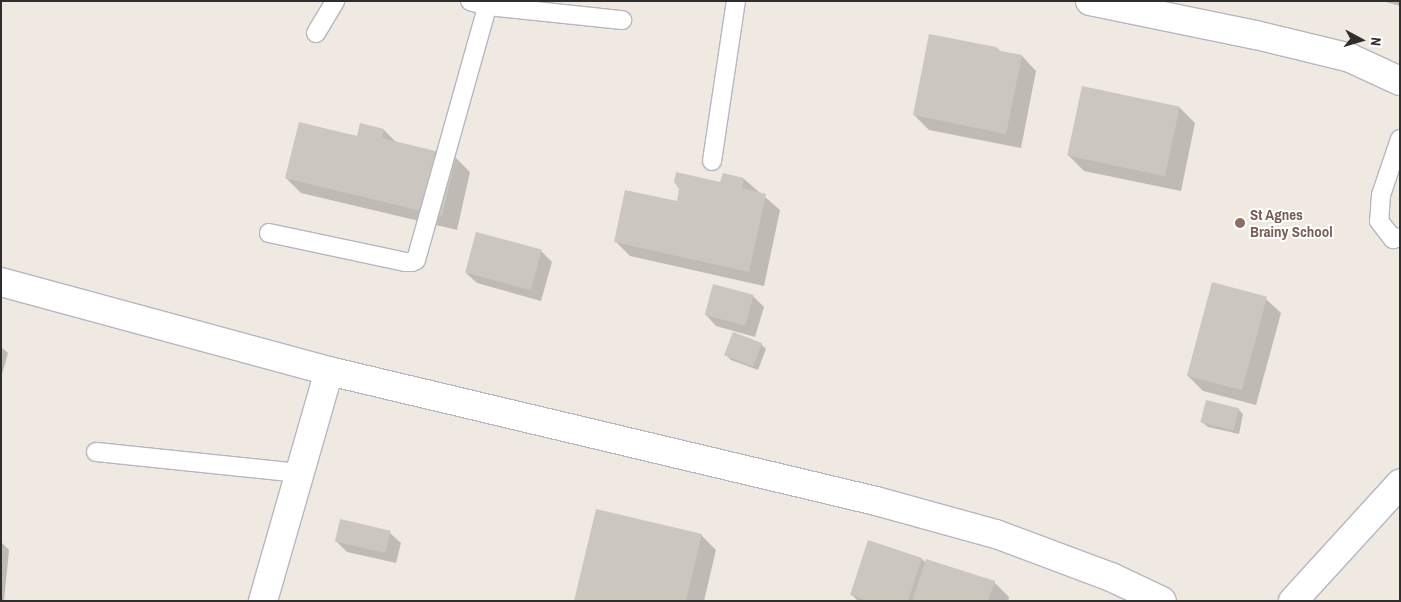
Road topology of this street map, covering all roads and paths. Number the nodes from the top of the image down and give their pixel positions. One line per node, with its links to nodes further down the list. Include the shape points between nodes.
1 (335, 1): 7 (lane)
2 (470, 1): 5 (lane)
3 (736, 1): 10 (lane)
4 (1090, 1): 8 (street, via 1350,58)
5 (489, 4): 6 (lane); 11 (lane, via 416,260 405,262)
6 (622, 20)
7 (316, 34)
8 (1400, 81)
9 (1400, 140): 12 (lane, via 1381,195 1379,221 1393,238)
10 (712, 162)
11 (269, 233)
12 (1400, 237)
13 (1, 282): 14 (street)
14 (329, 371): 16 (street); 19 (street, via 876,501 996,534)
15 (96, 452): 16 (lane)
16 (300, 473): 18 (street)
17 (1400, 484): 20 (street)
18 (263, 601)
19 (1162, 601)
20 (1293, 601)

